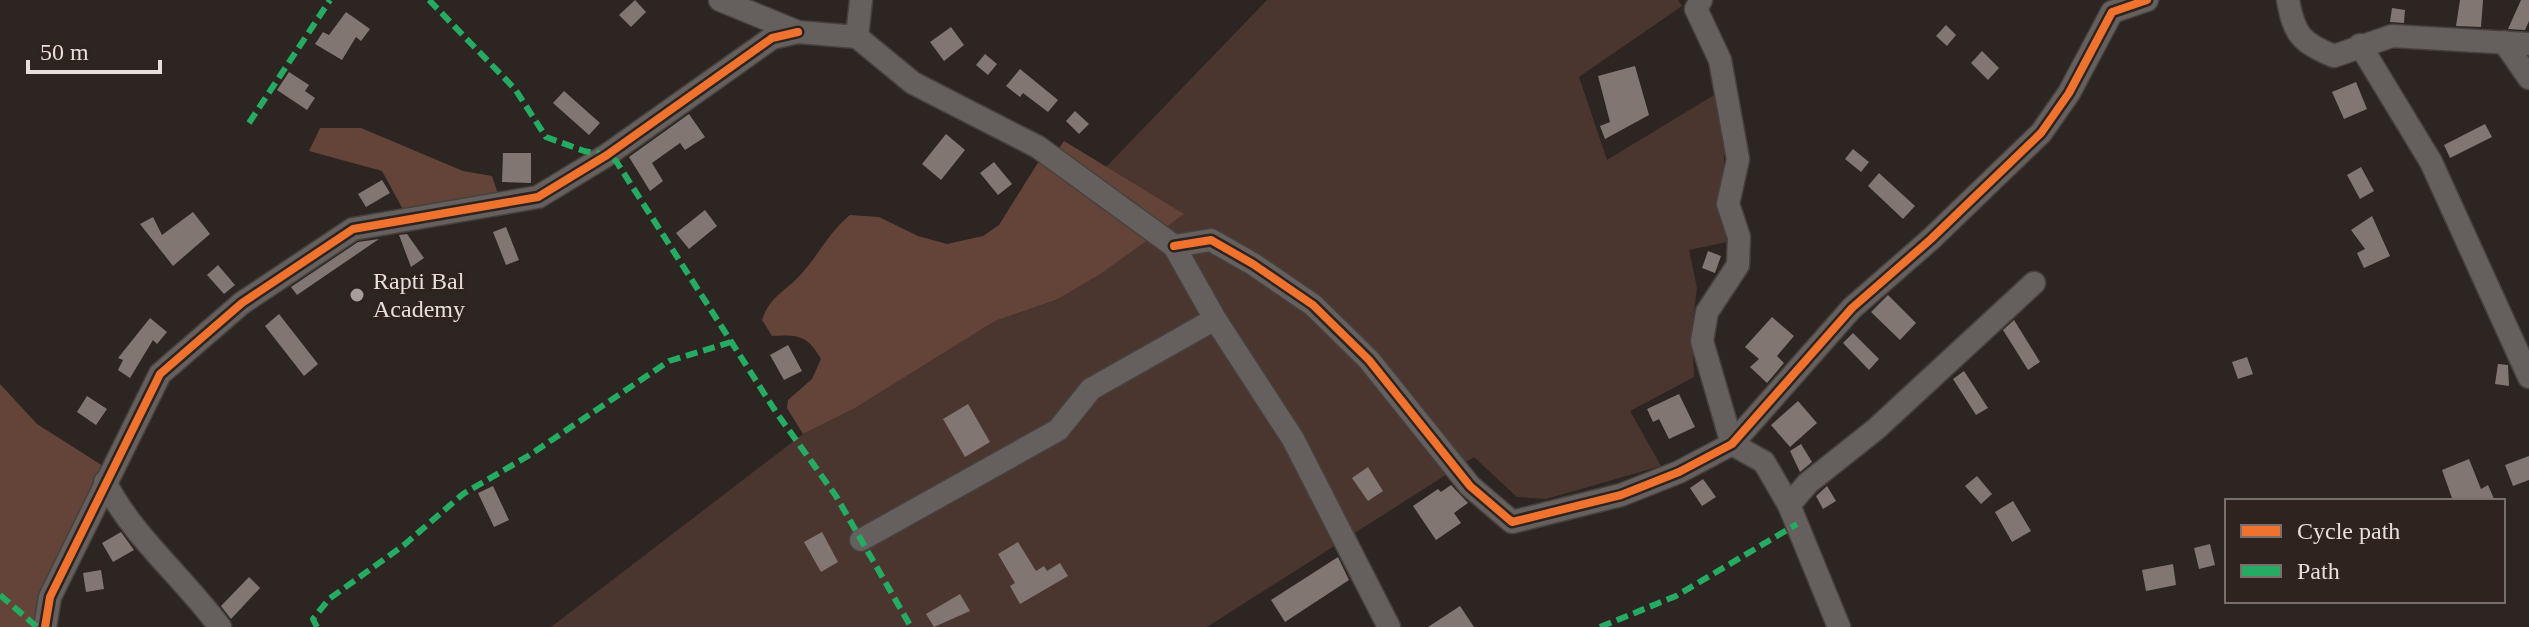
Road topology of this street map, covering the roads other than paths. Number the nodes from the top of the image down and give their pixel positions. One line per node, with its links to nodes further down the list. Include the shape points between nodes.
1 (720, 0): 7 (street)
2 (861, 0): 8 (street)
3 (1701, 0): 17 (street, via 1696,9 1720,60 1738,159 1728,204 1739,237 1738,265 1707,312 1702,341)
4 (2147, 0): 6 (street)
5 (2288, 0): 11 (street, via 2293,30 2315,49 2334,56)
6 (2107, 6): 17 (street, via 2069,93 2041,133 1852,308)
7 (798, 32): 8 (street); 18 (street, via 772,38 607,155 538,197 353,229 242,303 160,374)
8 (857, 37): 13 (street, via 913,83 1038,147)
9 (2504, 42): 10 (street); 11 (street, via 2392,36); 12 (street)
10 (2529, 44)
11 (2360, 45): 16 (street, via 2431,162)
12 (2529, 78)
13 (1174, 246): 15 (street); 17 (street, via 1211,240 1313,305 1369,360 1470,486 1512,522 1621,495)
14 (2034, 283): 19 (street)
15 (1215, 319): 20 (street, via 1091,389 1058,430); 23 (street, via 1293,439)
16 (2529, 377)
17 (1732, 444): 19 (street, via 1764,462)
18 (105, 482): 21 (street, via 50,597); 22 (street, via 121,514)
19 (1789, 505): 24 (street)
20 (861, 540)
21 (45, 627)
22 (220, 627)
23 (1389, 627)
24 (1839, 627)

